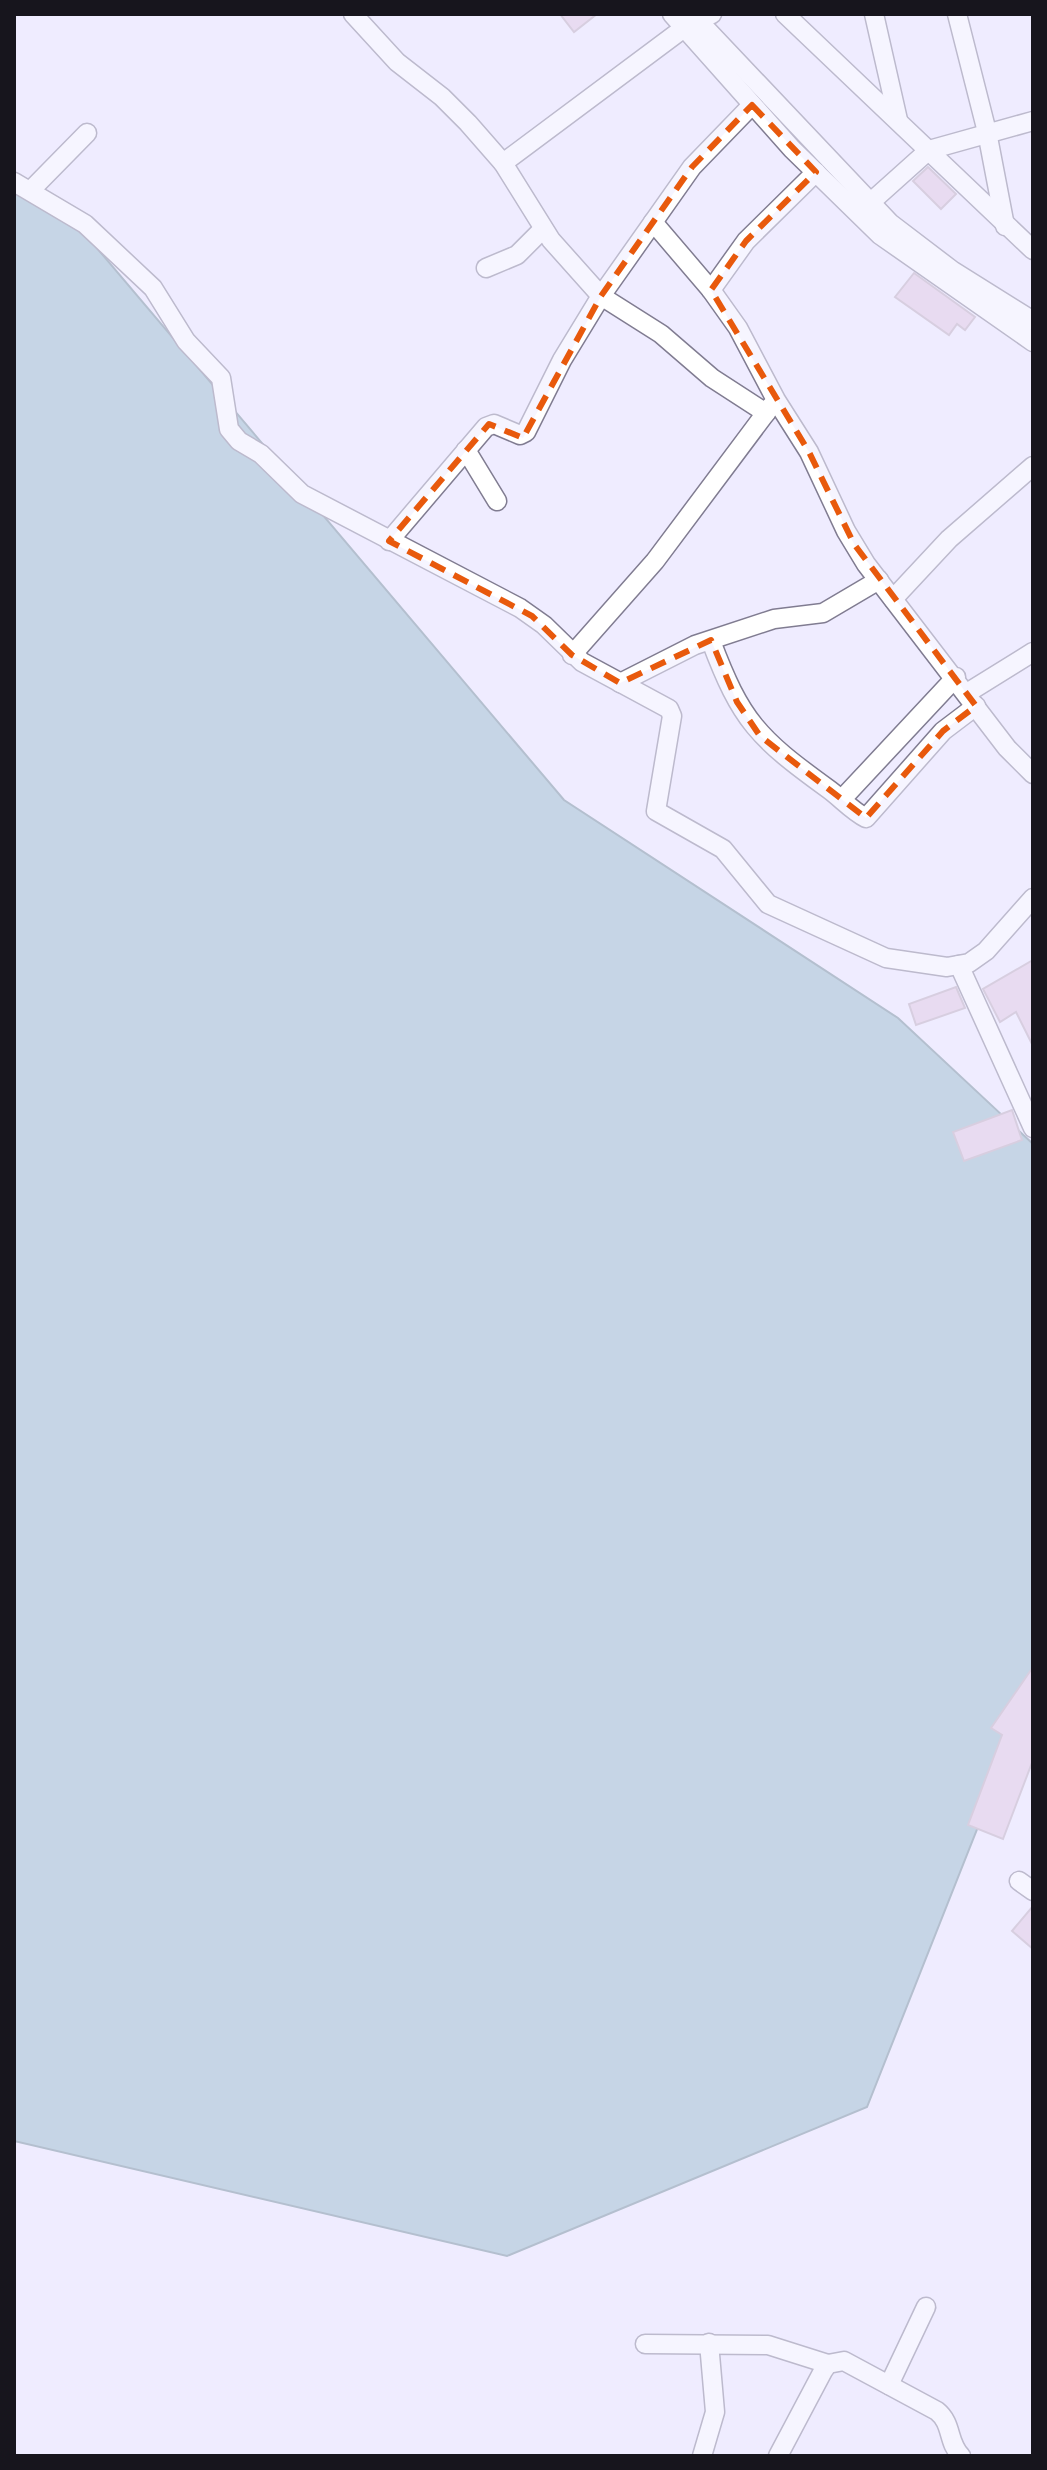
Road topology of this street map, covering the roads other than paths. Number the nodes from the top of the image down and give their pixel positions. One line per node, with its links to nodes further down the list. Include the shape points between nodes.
1 (353, 14): 12 (street, via 397,62 457,110)
2 (785, 14): 7 (street)
3 (874, 14): 7 (street)
4 (957, 14): 9 (street)
5 (691, 18): 6 (street); 12 (street); 15 (street)
6 (752, 105): 13 (street); 16 (street, via 692,167)
7 (898, 120): 11 (street)
8 (1033, 121): 9 (street)
9 (987, 132): 11 (street); 17 (street)
10 (87, 133): 14 (street)
11 (929, 150): 15 (street); 17 (street)
12 (503, 163): 18 (street)
13 (816, 172): 15 (street); 21 (street, via 746,241)
14 (22, 186): 29 (street, via 94,230 153,288 186,341 221,378 234,436 302,494)
15 (864, 208): 23 (street); 24 (street, via 895,249)
16 (653, 222): 21 (street); 22 (street)
17 (1005, 226): 19 (street)
18 (543, 229): 20 (street, via 517,255); 22 (street)
19 (1033, 250)
20 (486, 268)
21 (711, 290): 25 (street, via 738,328)
22 (601, 296): 25 (street, via 661,334 712,378); 26 (street, via 526,432 515,435 489,424)
23 (1033, 321)
24 (1033, 342)
25 (771, 406): 30 (street, via 809,452 854,544); 34 (street, via 655,561)
26 (466, 450): 28 (street); 29 (street)
27 (1033, 466): 31 (street, via 949,539)
28 (497, 501)
29 (389, 541): 34 (street, via 532,616)
30 (879, 580): 31 (street); 32 (street, via 823,613 774,619)
31 (893, 599): 35 (street)
32 (711, 641): 36 (street, via 683,649); 39 (street, via 737,702 760,736)
33 (1033, 652): 37 (street)
34 (572, 655): 36 (street)
35 (956, 677): 37 (street); 39 (street)
36 (620, 683): 41 (street, via 664,706 672,716 655,805 659,815 723,849 768,904 886,958 926,966)
37 (972, 699): 38 (street); 39 (street, via 872,815 861,816)
38 (1033, 774)
39 (842, 799)
40 (1033, 898): 41 (street, via 986,951)
41 (959, 965): 42 (street)
42 (1033, 1128)
43 (926, 2307): 47 (street)
44 (709, 2343): 45 (street); 46 (street, via 768,2345); 48 (street, via 715,2412)
45 (645, 2344)
46 (828, 2364): 47 (street, via 844,2361); 49 (street)
47 (889, 2385): 50 (street, via 946,2419)
48 (702, 2456)
49 (778, 2456)
50 (961, 2456)

